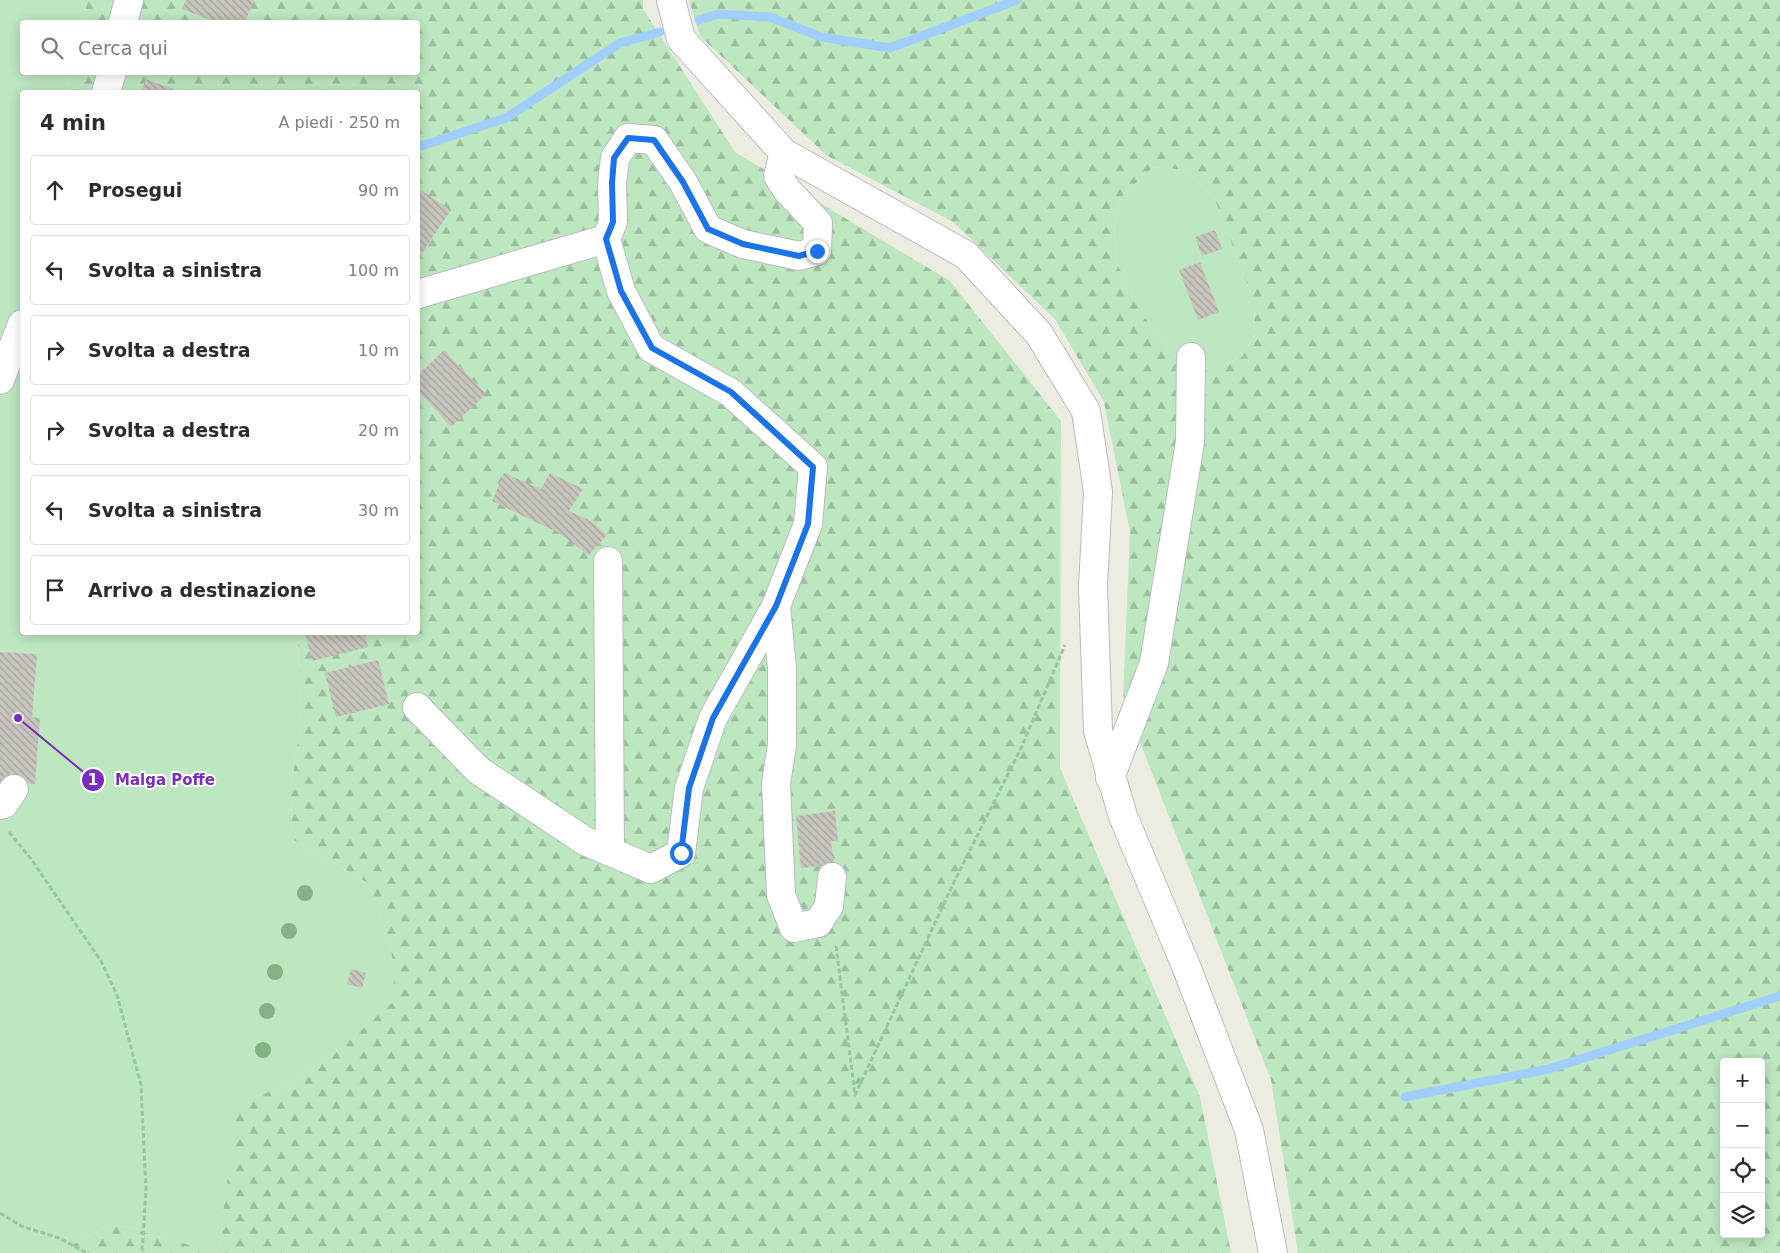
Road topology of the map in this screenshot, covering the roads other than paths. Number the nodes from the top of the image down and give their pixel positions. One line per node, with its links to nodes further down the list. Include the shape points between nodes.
1 (128, 0): 3 (street)
2 (671, 0): 6 (street, via 681,39)
3 (123, 20)
4 (111, 75): 5 (street)
5 (107, 90)
6 (784, 153): 7 (street, via 778,176 818,223 817,251 799,256 743,244 708,229 683,182 654,140 628,138 614,158 613,222); 15 (street, via 966,255 1039,334 1086,411 1098,492 1093,588 1098,731)
7 (606, 239): 8 (street); 13 (street, via 621,291 652,348 731,392 813,467 808,524)
8 (420, 293)
9 (20, 329): 11 (street)
10 (1191, 357): 15 (street, via 1190,442 1154,663)
11 (0, 380)
12 (608, 561): 16 (street)
13 (776, 606): 16 (street, via 713,718 689,788 681,853 651,869); 17 (street, via 782,668 782,745 776,783 781,895 794,928 818,923 830,906)
14 (417, 707): 16 (street, via 478,770 585,841)
15 (1110, 778): 18 (street, via 1122,816 1186,966 1249,1130)
16 (610, 852)
17 (832, 877)
18 (1273, 1253)

